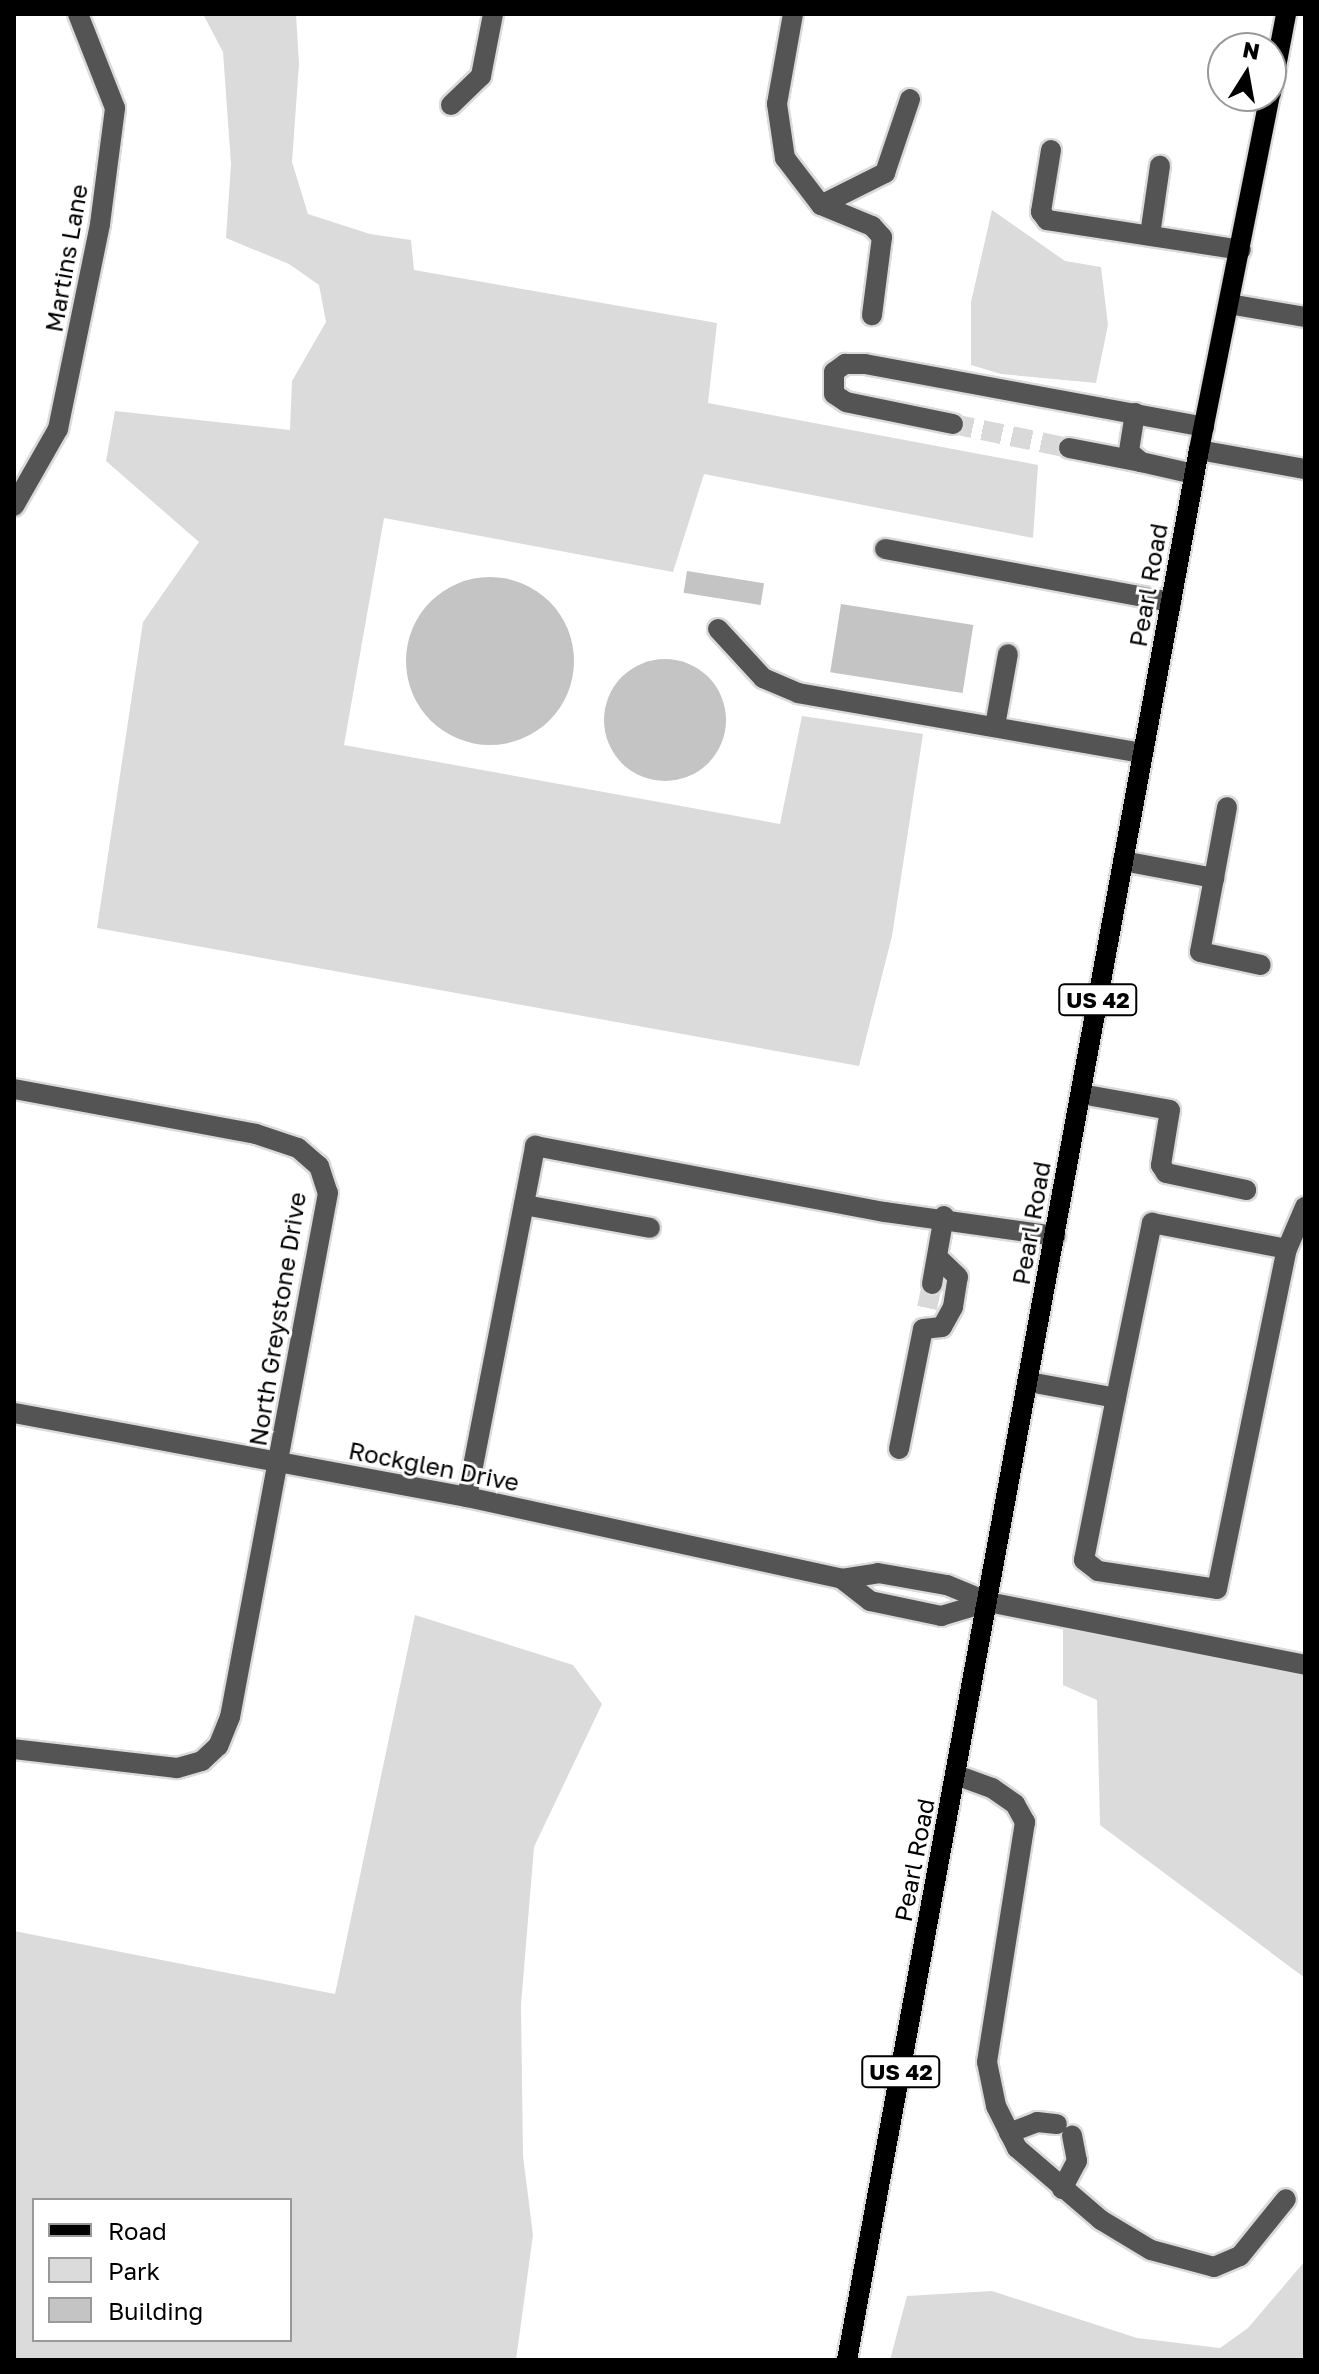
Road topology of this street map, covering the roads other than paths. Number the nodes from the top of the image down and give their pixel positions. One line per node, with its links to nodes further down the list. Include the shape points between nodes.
1 (78, 14): 23 (street, Martins Lane, via 115,108 102,210 58,429)
2 (493, 14): 5 (street, via 481,76)
3 (793, 14): 9 (street, via 777,104 778,131 785,158)
4 (910, 99): 9 (street, via 885,173)
5 (451, 105)
6 (1268, 112): 11 (main road, Pearl Road / US 42)
7 (1051, 150): 10 (street, via 1041,212 1047,220)
8 (1160, 166): 10 (street)
9 (821, 205): 13 (street, via 872,226 882,237)
10 (1150, 235): 11 (street)
11 (1241, 250): 12 (main road, Pearl Road / US 42)
12 (1229, 304): 14 (street); 17 (main road, Pearl Road / US 42)
13 (872, 315)
14 (1305, 317)
15 (1135, 413): 16 (street, via 865,364 845,364 834,372 834,394 846,402); 17 (street); 20 (street, via 1129,452)
16 (953, 424)
17 (1204, 427): 19 (main road, Pearl Road / US 42)
18 (1069, 448): 20 (street)
19 (1199, 450): 21 (street); 22 (main road, Pearl Road / US 42)
20 (1141, 462): 22 (street)
21 (1305, 469)
22 (1194, 474): 25 (main road, Pearl Road / US 42)
23 (14, 506)
24 (885, 549): 25 (street)
25 (1171, 602): 29 (main road, Pearl Road / US 42)
26 (718, 629): 28 (street, via 763,678 798,693)
27 (1008, 654): 28 (street)
28 (995, 726): 29 (street)
29 (1143, 753): 31 (main road, Pearl Road / US 42)
30 (1227, 807): 32 (street)
31 (1123, 861): 32 (street); 35 (main road, Pearl Road / US 42)
32 (1214, 878): 33 (street, via 1200,952)
33 (1261, 965)
34 (14, 1089): 51 (street, North Greystone Drive, via 256,1134 298,1148 319,1166 328,1193)
35 (1081, 1094): 36 (street, via 1170,1110 1161,1165 1166,1173); 41 (main road, Pearl Road / US 42)
36 (1246, 1190)
37 (524, 1205): 39 (street, via 535,1146 885,1212); 40 (street); 52 (street)
38 (1305, 1207): 42 (street)
39 (944, 1216): 41 (street); 43 (street)
40 (650, 1228)
41 (1055, 1236): 47 (main road, Pearl Road / US 42)
42 (1287, 1249): 48 (street, via 1152,1223); 48 (street, via 1217,1589 1098,1571 1084,1560)
43 (937, 1257): 44 (street); 46 (street, via 958,1277 953,1307 942,1327)
44 (932, 1284)
45 (927, 1308): 46 (street)
46 (923, 1329): 50 (street)
47 (1029, 1382): 48 (street); 54 (main road, Pearl Road / US 42)
48 (1116, 1398)
49 (14, 1413): 51 (street, Rockglen Drive)
50 (899, 1449)
51 (279, 1464): 52 (street, Rockglen Drive); 56 (street, North Greystone Drive, via 230,1717 218,1746 202,1761 177,1768)
52 (467, 1497): 53 (street, Rockglen Drive)
53 (842, 1579): 54 (street, Rockglen Drive, via 878,1573 947,1585); 54 (street, Rockglen Drive, via 870,1601 941,1616)
54 (988, 1602): 55 (street); 57 (main road, Pearl Road / US 42)
55 (1305, 1665)
56 (14, 1749)
57 (956, 1775): 58 (street, via 992,1788 1015,1804 1025,1822 987,2062 996,2106); 61 (main road, Pearl Road / US 42)
58 (1009, 2133): 59 (street, via 1034,2167); 59 (street, via 1037,2122 1064,2130 1077,2161)
59 (1062, 2189): 60 (street, via 1151,2250 1214,2267 1240,2256)
60 (1286, 2199)
61 (847, 2360)

